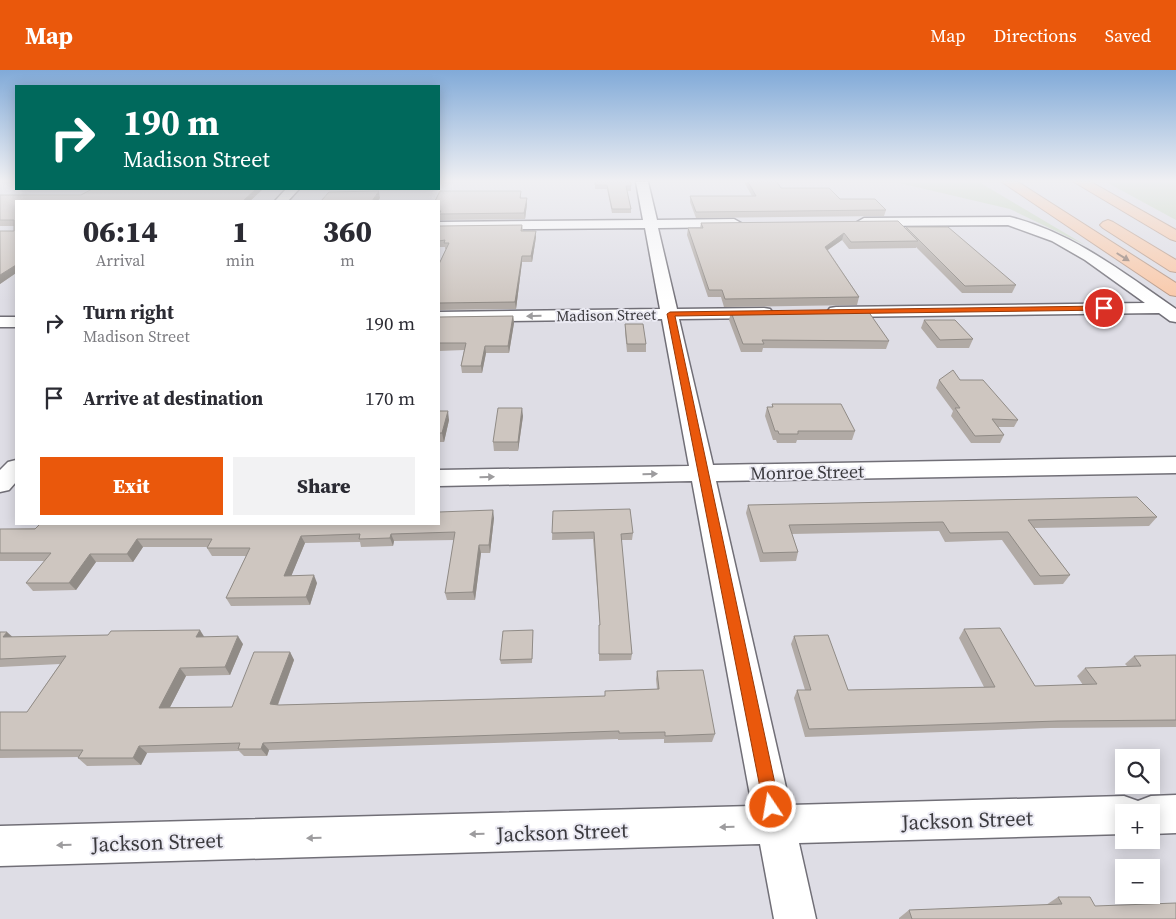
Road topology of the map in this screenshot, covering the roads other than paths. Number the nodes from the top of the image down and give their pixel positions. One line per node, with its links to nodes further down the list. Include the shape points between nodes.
1 (849, 222): 2 (street)
2 (910, 222)
3 (1012, 222): 16 (street, via 1057,238 1082,252)
4 (1065, 222): 11 (highway)
5 (1068, 222): 11 (highway)
6 (1102, 222): 13 (highway)
7 (1151, 222): 12 (highway)
8 (750, 223): 9 (street)
9 (651, 224): 10 (street); 18 (street)
10 (440, 226)
11 (1087, 234): 14 (highway, one-way to 14)
12 (1176, 236)
13 (1176, 267)
14 (1176, 291)
15 (817, 312): 16 (street)
16 (1170, 312)
17 (782, 313): 18 (street, Madison Street)
18 (670, 314): 19 (street, Madison Street, one-way to 19); 24 (street)
19 (440, 317)
20 (0, 322): 21 (street)
21 (15, 322)
22 (1176, 465): 24 (street, Monroe Street)
23 (15, 469): 26 (street)
24 (702, 474): 25 (street, Monroe Street, one-way to 24); 31 (street)
25 (440, 478)
26 (0, 485): 27 (street)
27 (15, 485)
28 (1176, 814): 30 (street)
29 (1115, 815): 31 (street, Jackson Street)
30 (1160, 815)
31 (775, 826): 32 (street, Jackson Street, one-way to 32); 33 (street)
32 (0, 846)
33 (794, 919)

